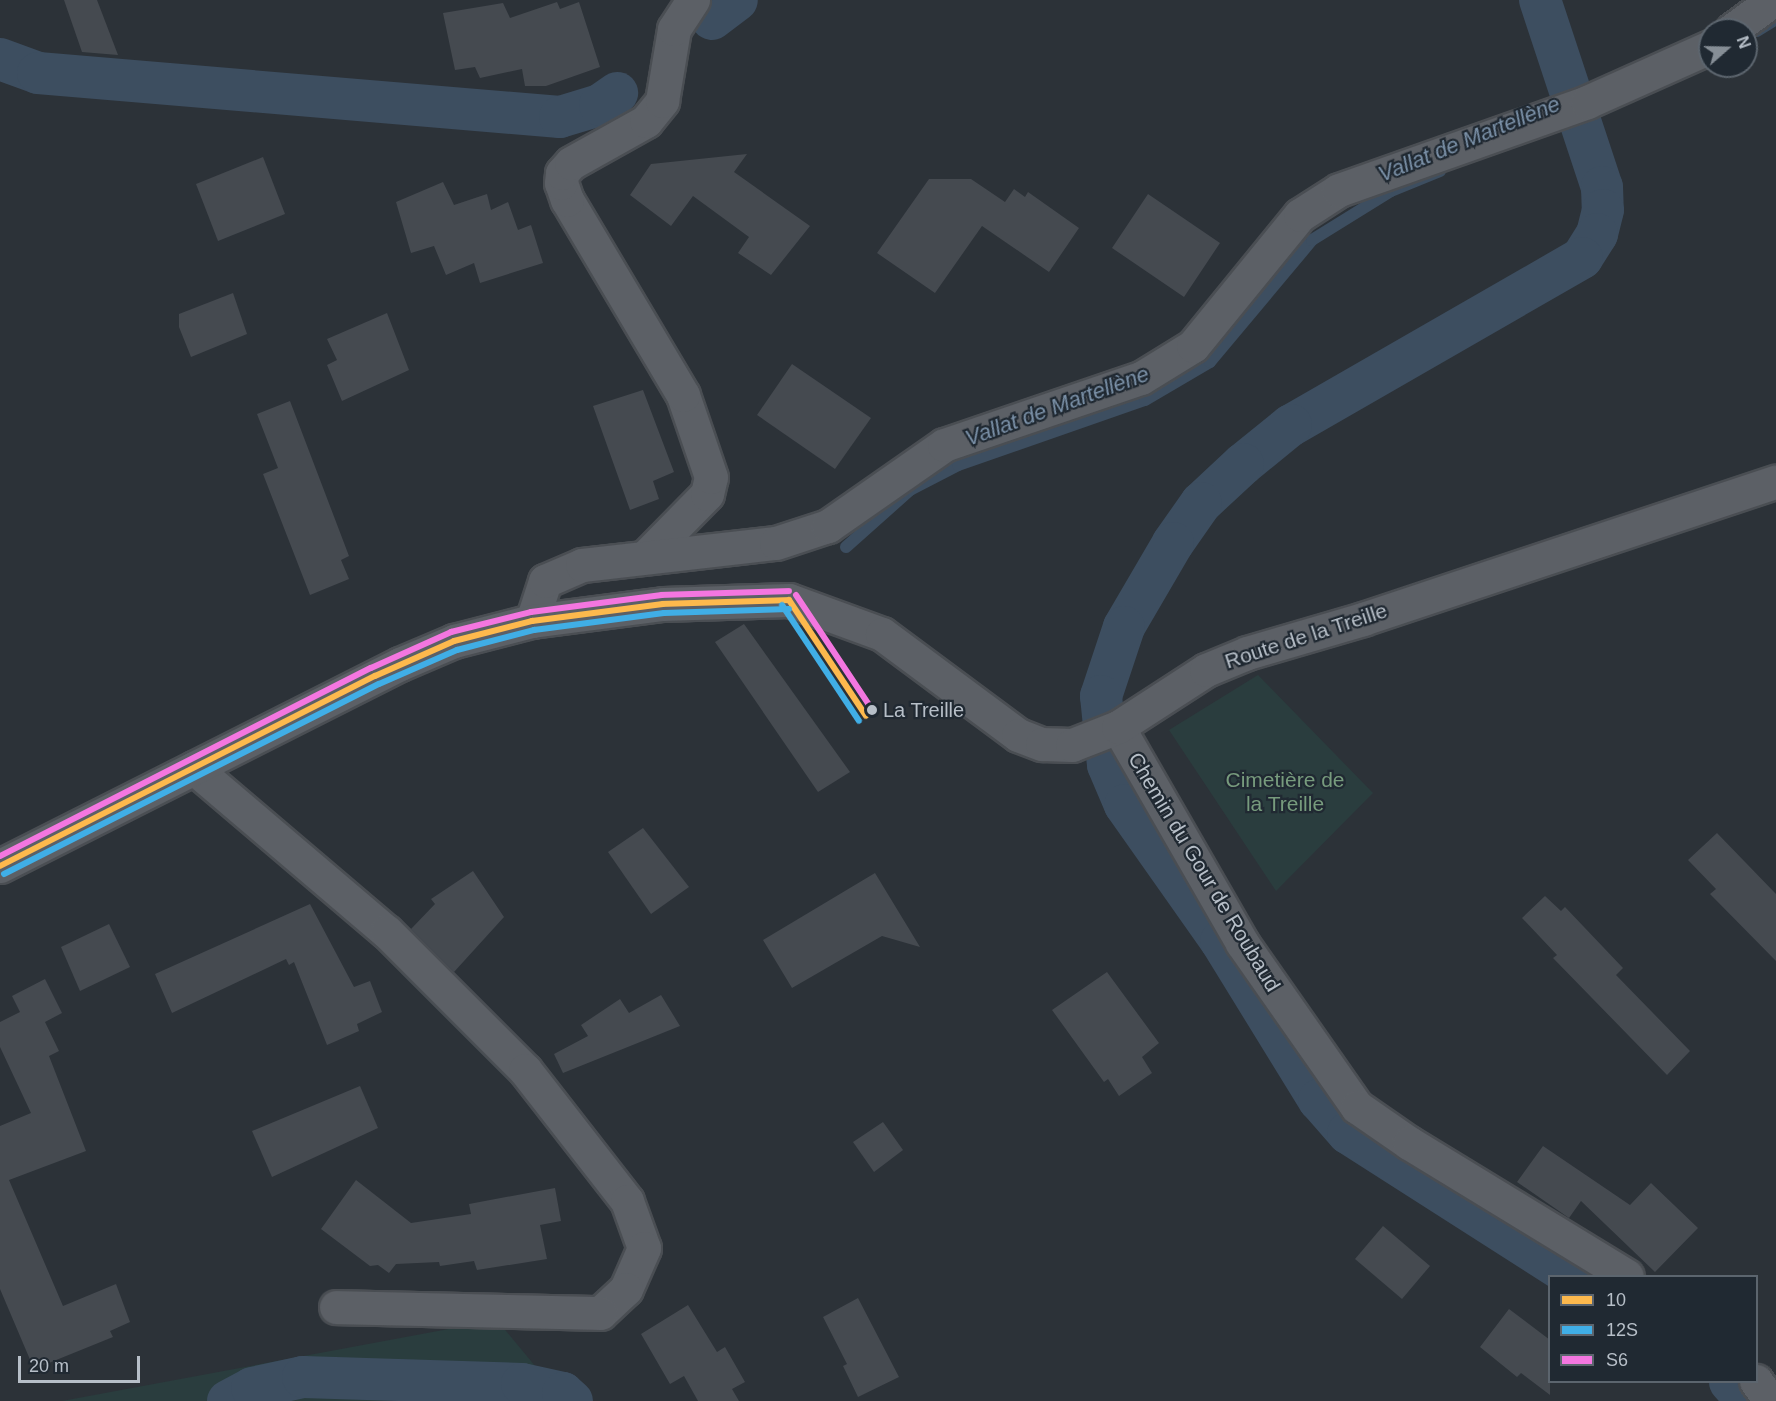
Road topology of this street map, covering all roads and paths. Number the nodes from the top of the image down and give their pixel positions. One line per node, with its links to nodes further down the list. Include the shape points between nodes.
1 (693, 0): 6 (street, via 674,29 662,101 646,120 571,163 562,173 561,183 567,200 683,395 711,477 707,494)
2 (1773, 0): 3 (street)
3 (1748, 18)
4 (1698, 52): 6 (street, via 1587,102 1339,190 1300,215 1193,346 1141,378 944,445 828,526 776,543)
5 (1776, 482): 8 (street, Route de la Treille, via 1363,619 1247,653 1206,670)
6 (648, 554): 7 (street, via 582,565 545,581)
7 (532, 621): 8 (street, Route de la Treille, via 663,604 789,600 882,634 1018,735 1042,744 1072,745); 9 (street, Route de la Treille, via 454,641 418,656)
8 (1121, 725): 11 (street, Chemin du Gour de Roubaud, via 1242,943 1357,1107)
9 (194, 768): 10 (street, Route de la Treille); 12 (street, via 387,932 525,1070 627,1201 644,1248 626,1289 600,1313)
10 (0, 866)
11 (1625, 1275)
12 (336, 1307)
13 (1757, 1383): 14 (street)
14 (1770, 1401)

